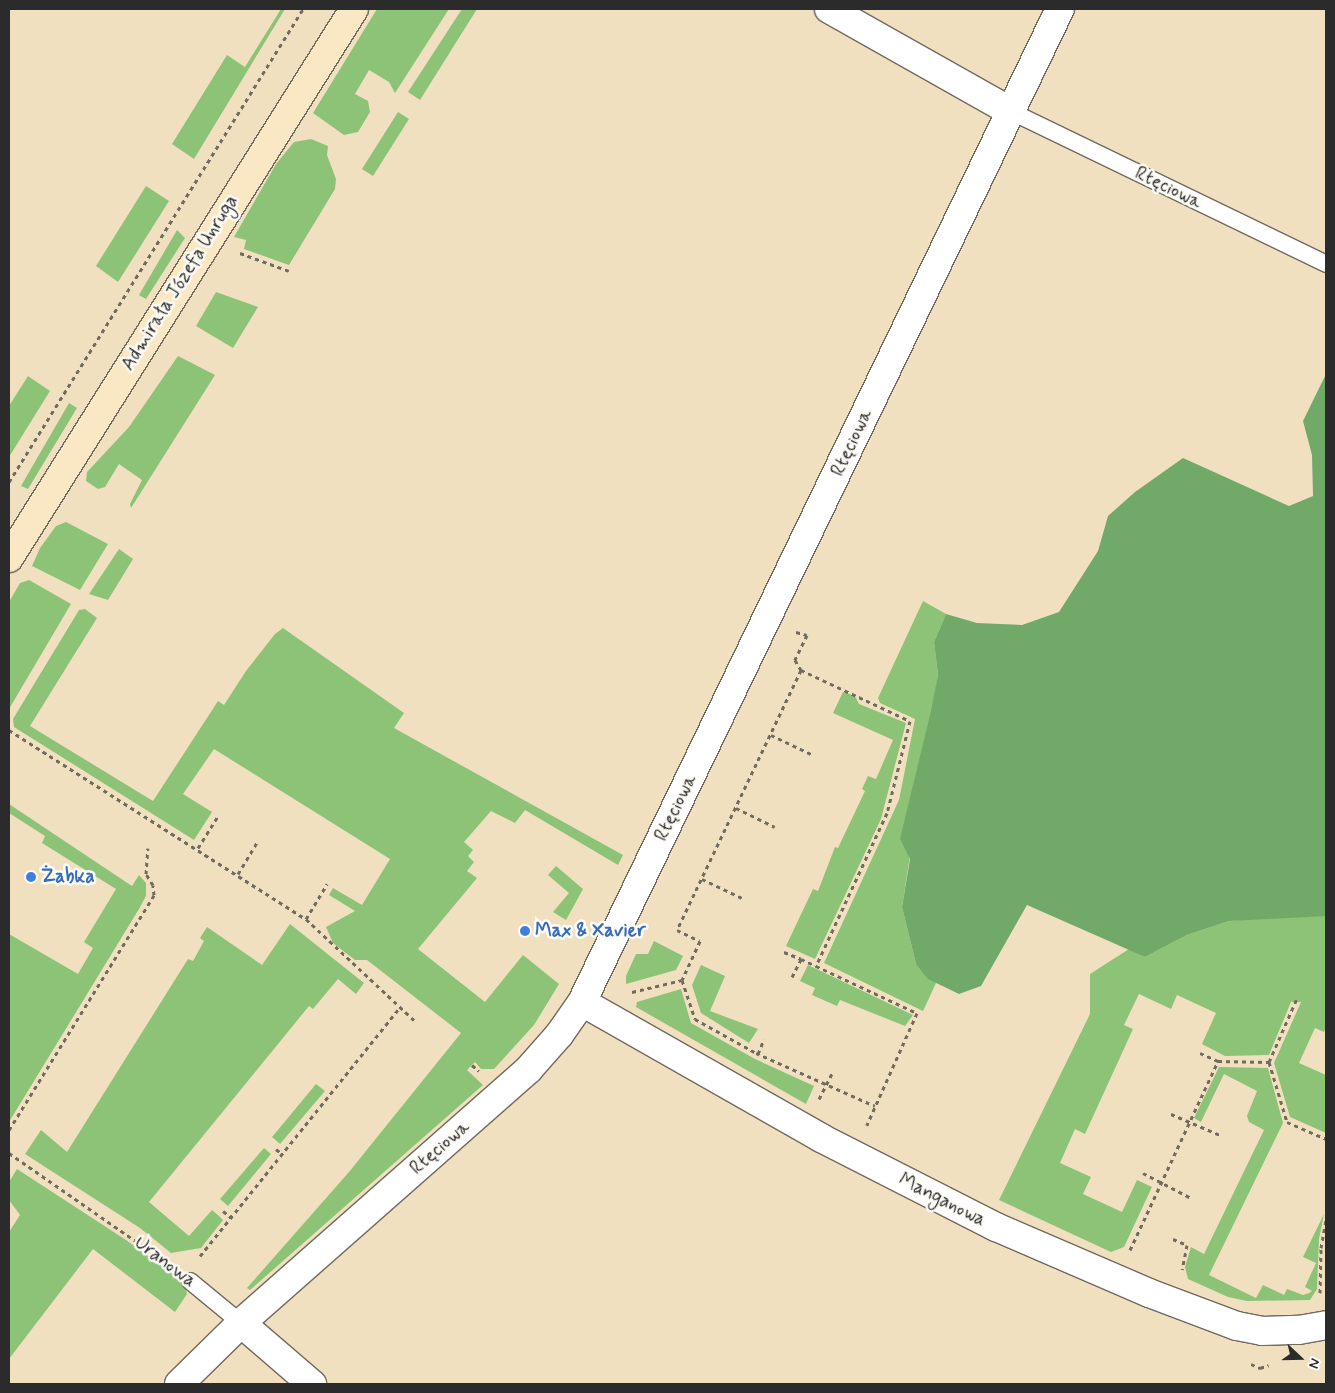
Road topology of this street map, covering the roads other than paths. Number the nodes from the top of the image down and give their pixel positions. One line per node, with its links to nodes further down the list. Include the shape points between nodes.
1 (354, 9): 6 (street, Admirała Józefa Unruga)
2 (829, 9): 4 (street, Rtęciowa)
3 (1060, 9): 4 (street, Rtęciowa)
4 (1010, 111): 5 (lane, Rtęciowa); 7 (street, Rtęciowa, via 757,644)
5 (1326, 264)
6 (9, 558)
7 (582, 1002): 9 (street, Rtęciowa, via 559,1035 528,1070); 10 (street, Manganowa, via 821,1138 996,1227 1140,1290 1236,1326 1262,1331)
8 (187, 1278): 9 (lane, Uranowa)
9 (241, 1323): 11 (street, Rtęciowa); 12 (street, Uranowa)
10 (1326, 1325)
11 (179, 1384)
12 (312, 1384)

